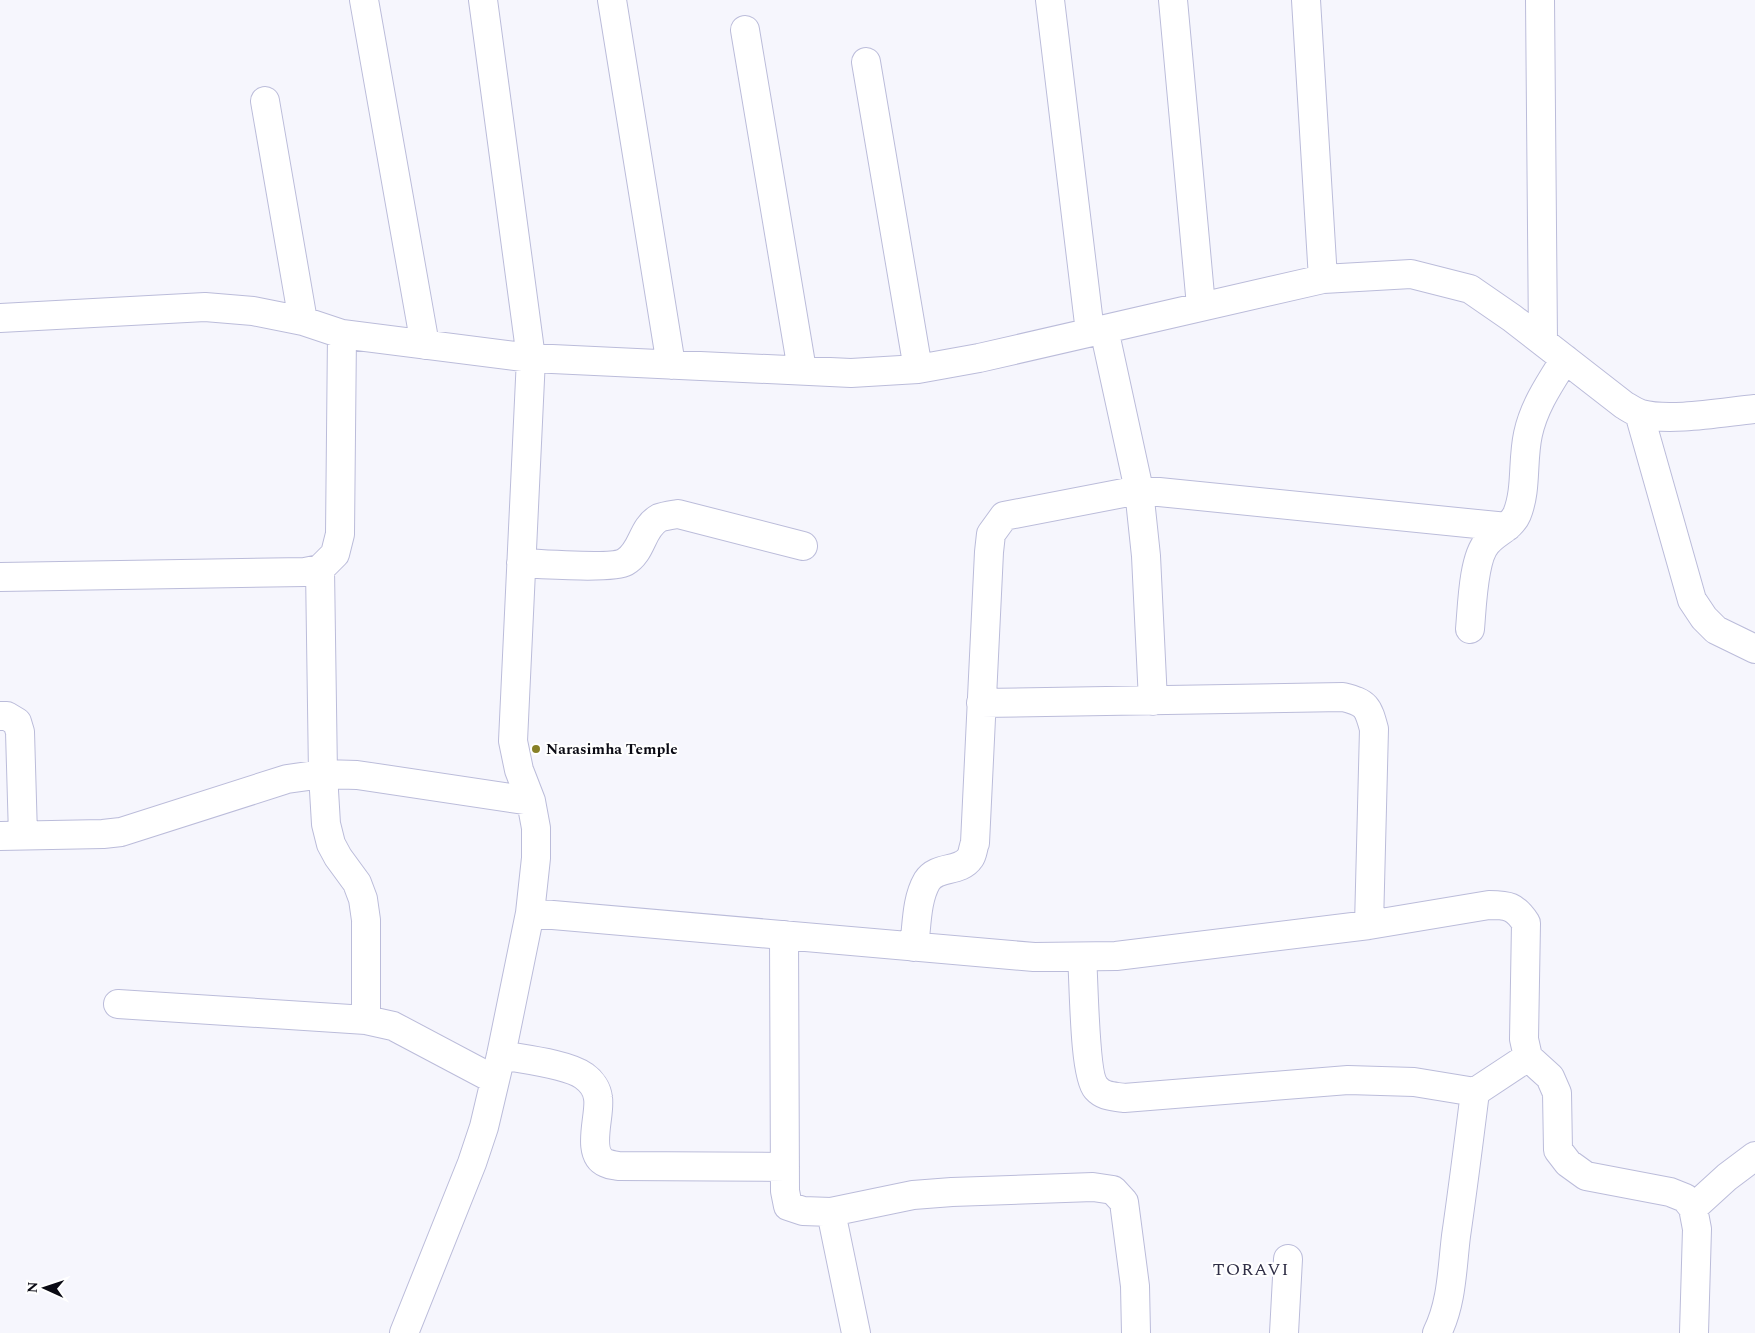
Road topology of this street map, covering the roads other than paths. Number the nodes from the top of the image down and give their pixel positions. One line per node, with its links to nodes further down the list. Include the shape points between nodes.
1 (364, 0): 18 (street)
2 (483, 0): 19 (street)
3 (612, 0): 21 (street)
4 (1050, 0): 15 (street)
5 (1173, 0): 12 (street)
6 (1306, 0): 11 (street)
7 (1540, 0): 17 (street)
8 (745, 30): 23 (street)
9 (866, 62): 22 (street)
10 (265, 101): 14 (street)
11 (1323, 279): 12 (street); 17 (street, via 1410,274 1470,289)
12 (1201, 306): 15 (street)
13 (0, 318): 14 (street, via 204,307 253,311)
14 (303, 321): 16 (street)
15 (1097, 330): 22 (street); 26 (street)
16 (342, 334): 18 (street); 30 (street, via 340,534 335,554)
17 (1543, 341): 20 (street)
18 (425, 345): 19 (street)
19 (531, 358): 21 (street); 29 (street)
20 (1565, 359): 25 (street); 27 (street, via 1534,415 1528,436 1521,500 1516,516)
21 (671, 365): 23 (street)
22 (918, 369): 23 (street, via 851,373)
23 (802, 370)
24 (1755, 409): 25 (street, via 1656,417)
25 (1639, 413): 33 (street, via 1692,600 1716,630)
26 (1138, 490): 27 (street); 34 (street, via 1146,556); 35 (street, via 1004,516 991,534)
27 (1507, 527): 32 (street, via 1486,543 1481,553)
28 (803, 546): 29 (street, via 678,514 659,518 648,528 637,552 624,563)
29 (521, 563): 38 (street, via 513,741 519,770)
30 (320, 569): 31 (street); 37 (street)
31 (0, 577)
32 (1470, 629)
33 (1755, 649)
34 (1153, 701): 35 (street); 41 (street, via 1343,698 1358,701 1368,710 1374,729)
35 (982, 703): 43 (street, via 975,843 970,858 961,866 936,872 928,880 921,895)
36 (0, 716): 39 (street, via 17,722 20,732)
37 (323, 774): 38 (street, via 357,775); 39 (street, via 287,779 122,832); 46 (street, via 326,824 331,844 357,883 363,899)
38 (531, 801): 40 (street, via 536,828 536,858)
39 (12, 836)
40 (530, 913): 42 (street); 48 (street)
41 (1369, 925): 44 (street, via 1116,956); 47 (street, via 1489,905 1506,905 1519,912 1526,923 1524,1039)
42 (784, 935): 43 (street); 51 (street)
43 (914, 946): 44 (street, via 1034,957)
44 (1082, 957): 49 (street, via 1088,1065 1094,1087 1105,1096 1124,1098 1348,1080 1414,1082)
45 (118, 1004): 46 (street)
46 (366, 1020): 48 (street, via 393,1026)
47 (1528, 1057): 49 (street); 52 (street, via 1550,1077 1557,1093 1558,1150 1568,1163 1586,1176 1670,1192 1685,1198)
48 (498, 1068): 51 (street, via 560,1066 582,1074 593,1084 598,1098 595,1143 597,1154 605,1163 618,1166); 55 (street, via 472,1164)
49 (1475, 1092): 59 (street, via 1451,1289)
50 (1755, 1156): 52 (street)
51 (785, 1167): 53 (street, via 788,1206 803,1211)
52 (1694, 1208): 60 (street)
53 (831, 1212): 56 (street); 57 (street, via 913,1195 1093,1187 1113,1190 1124,1202 1135,1286)
54 (1288, 1259): 58 (street)
55 (404, 1333)
56 (856, 1333)
57 (1136, 1333)
58 (1284, 1333)
59 (1437, 1333)
60 (1694, 1333)

